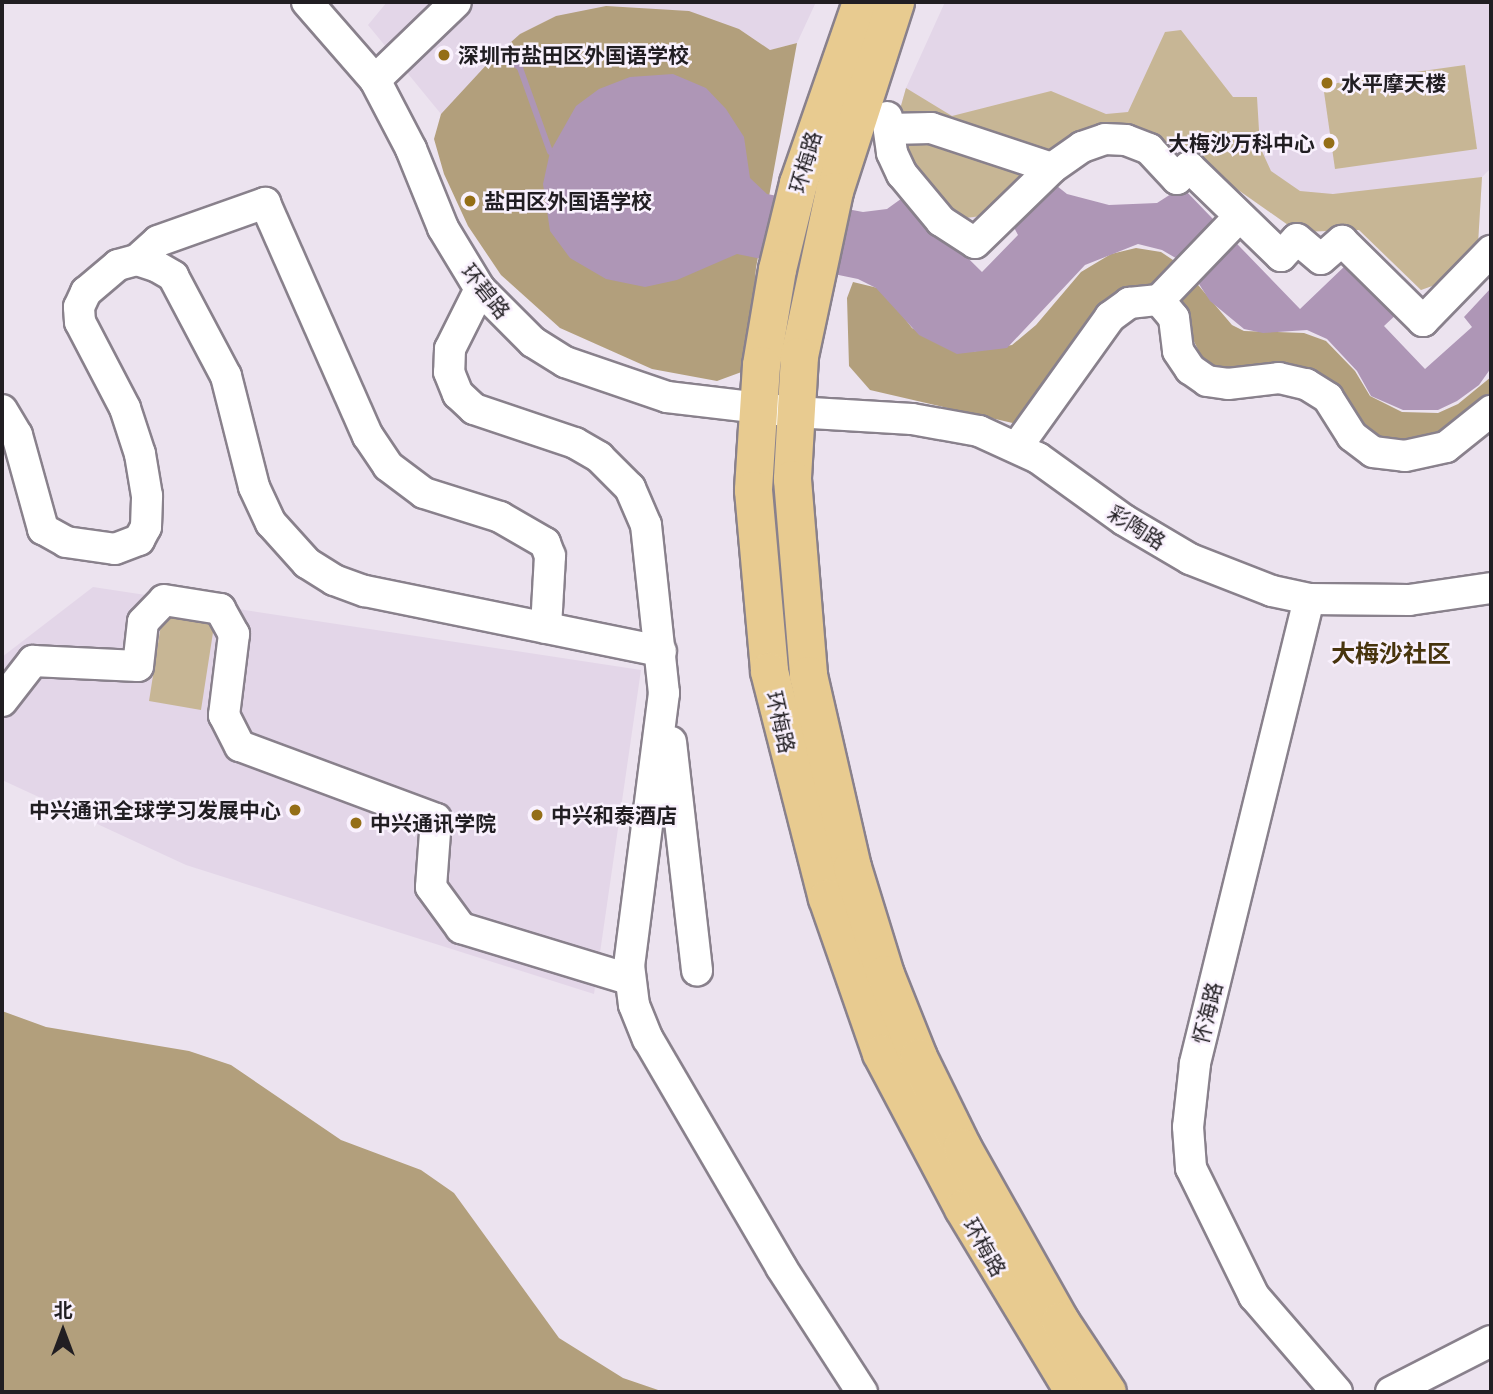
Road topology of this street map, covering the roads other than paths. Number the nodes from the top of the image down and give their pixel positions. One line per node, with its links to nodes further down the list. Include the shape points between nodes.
1 (307, 2): 5 (street, 环碧路)
2 (456, 2): 5 (street)
3 (861, 2): 12 (main road, 环梅路, via 799,183 777,269)
4 (895, 2): 15 (main road, 环梅路, via 834,191 813,275)
5 (375, 80): 10 (street, 环碧路, via 443,228)
6 (1052, 168): 6 (street, via 975,243 966,241 919,197 897,163 888,123 931,128); 7 (street, via 1082,147 1105,139 1126,140 1149,149 1177,179 1189,167)
7 (1239, 217): 8 (street, via 1281,256 1297,239 1321,259 1342,242 1423,321); 11 (street)
8 (1491, 251)
9 (137, 260): 13 (street, via 118,265 86,292 79,307 80,322 125,408 140,454 147,496 146,527 139,540 115,549 66,542 43,529 17,435); 19 (street, via 173,276 200,324 226,376 254,487 271,523 307,563 334,580 365,591); 19 (street, via 158,242 265,203 368,436 388,466 424,493 500,517 545,543 550,556)
10 (480, 289): 12 (street, 环碧路, via 533,342 597,376 667,397); 20 (street, via 453,337 452,383 474,409 575,443 604,461 630,488 646,525)
11 (1167, 292): 14 (street, via 1178,351 1190,369 1207,381 1228,384 1279,378 1306,384 1328,398 1352,436 1373,452 1405,456 1446,447); 16 (street, via 1129,303 1110,317)
12 (757, 409): 15 (street, 环碧路); 27 (main road, 环梅路, via 755,535 769,671 802,812 836,929 870,1026 910,1114)
13 (2, 410)
14 (1491, 411)
15 (795, 412): 16 (street, 彩陶路, via 939,422 979,431); 28 (main road, 环梅路, via 794,544 808,675 871,933 899,1012 951,1126 1060,1321)
16 (1017, 447): 18 (street, 彩陶路, via 1190,559 1257,586)
17 (1491, 588): 18 (street, 彩陶路, via 1409,600)
18 (1309, 599): 29 (street, 怀海路, via 1195,1064 1188,1127 1191,1168 1255,1296)
19 (546, 628): 20 (street)
20 (661, 651): 21 (street)
21 (664, 693): 23 (street, via 693,904); 24 (street)
22 (2, 701): 24 (street, via 33,661 138,666 143,622 164,600 220,609 234,634 224,715 240,746 436,820 431,887 461,928)
23 (697, 971)
24 (629, 979): 26 (street, via 648,1039 781,1267)
25 (1491, 1341): 30 (street)
26 (862, 1392)
27 (1074, 1392)
28 (1108, 1392)
29 (1337, 1392)
30 (1391, 1392)

